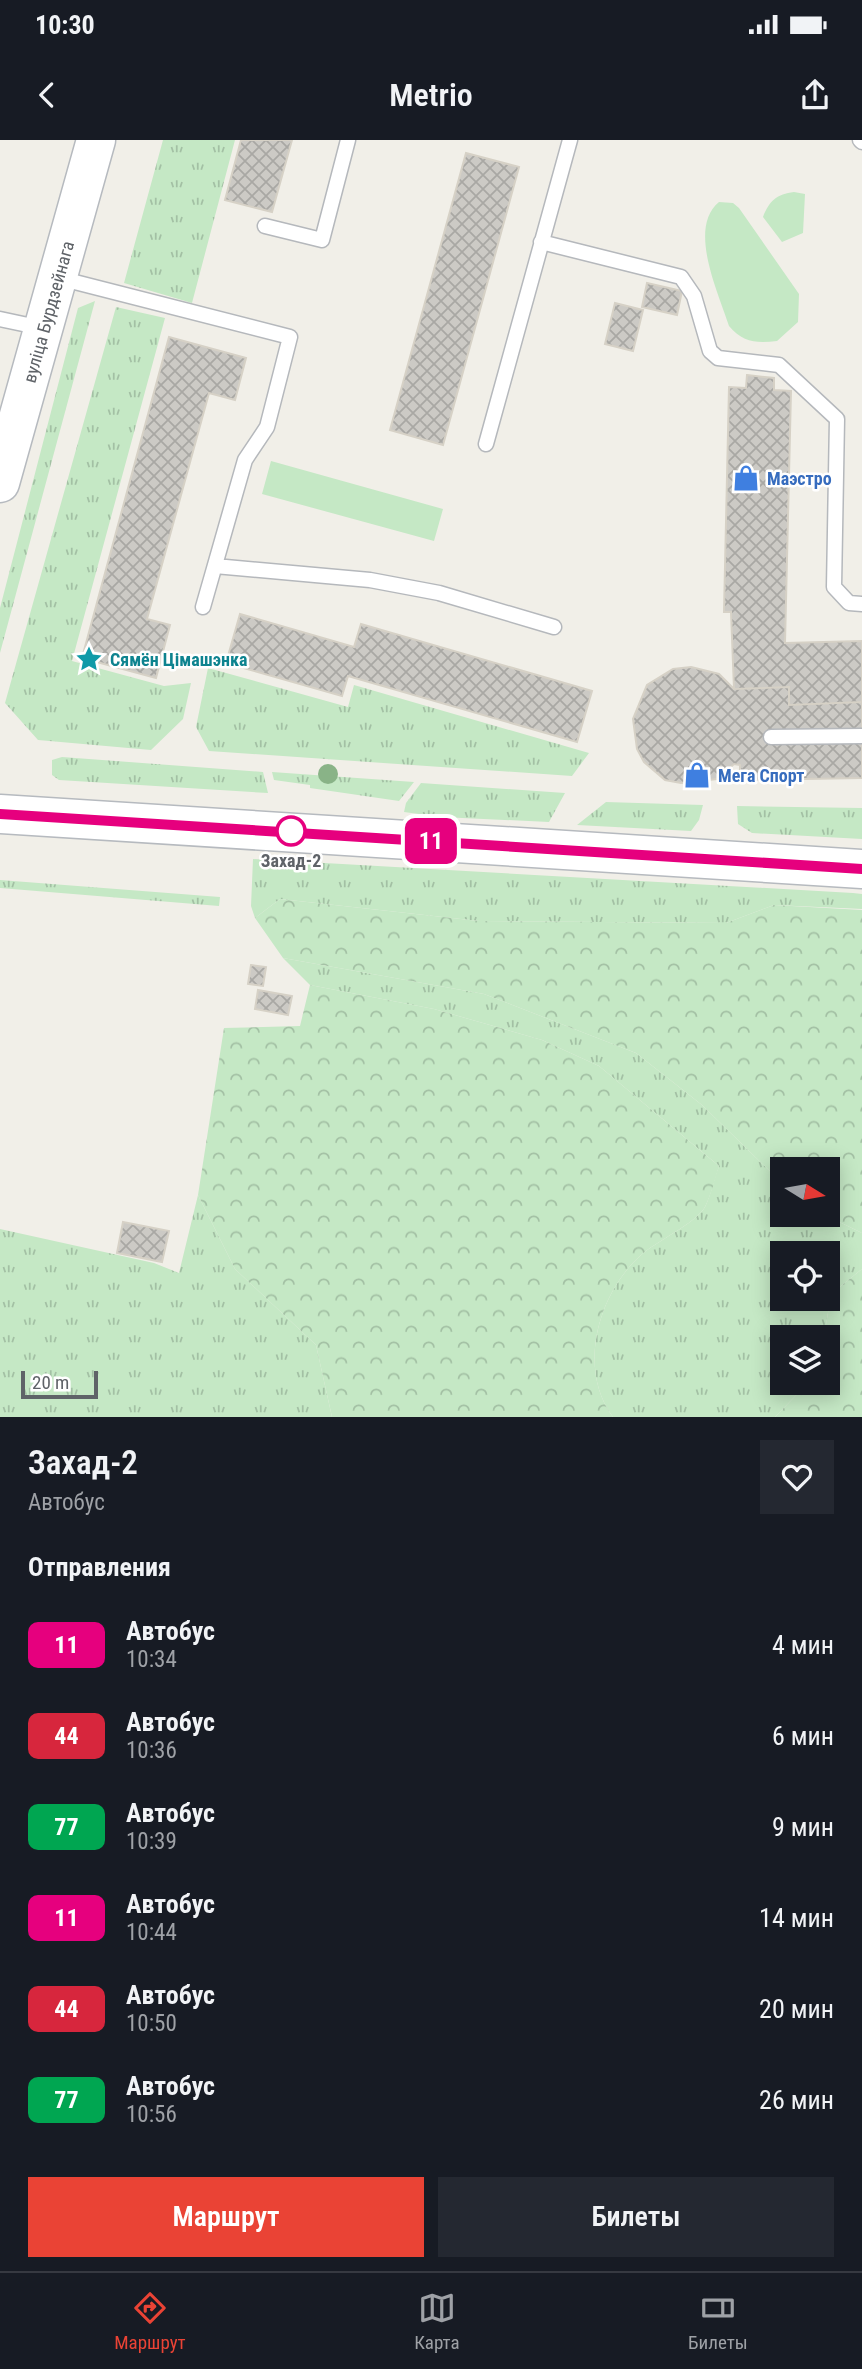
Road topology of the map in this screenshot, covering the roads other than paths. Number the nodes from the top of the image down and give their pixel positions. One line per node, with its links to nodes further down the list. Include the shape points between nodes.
1 (96, 140): 6 (main road, вуліца Бурдзейнага)
2 (348, 140): 4 (lane, via 322,240)
3 (570, 140): 5 (lane)
4 (264, 226)
5 (541, 242): 9 (lane); 12 (lane, via 681,277 694,296 710,351 718,358 779,365 837,419 834,587 849,603)
6 (58, 277): 8 (main road, вуліца Бурдзейнага); 11 (lane, via 290,337 267,427 245,460)
7 (0, 319): 8 (lane)
8 (43, 328): 10 (main road, вуліца Бурдзейнага)
9 (486, 444)
10 (0, 483)
11 (215, 566): 13 (lane); 14 (lane, via 370,580 439,593)
12 (862, 604)
13 (203, 607)
14 (554, 627)
15 (862, 736): 16 (lane)
16 (771, 737)
17 (0, 814): 18 (main road)
18 (862, 869)

